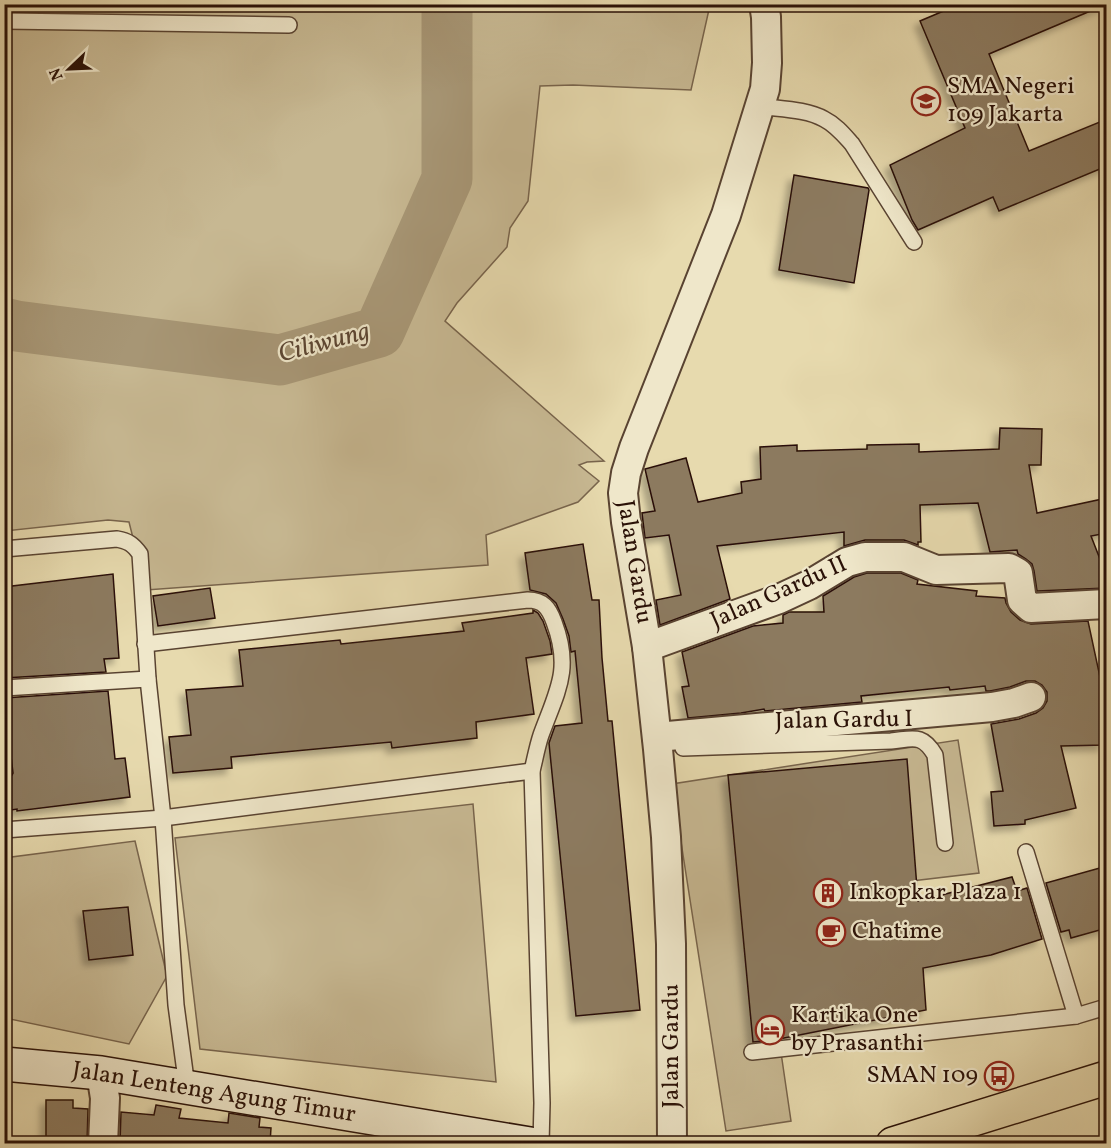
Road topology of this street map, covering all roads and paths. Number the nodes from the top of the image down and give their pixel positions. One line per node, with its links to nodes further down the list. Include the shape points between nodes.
1 (764, 4): 4 (street, Jalan Gardu, via 767,63)
2 (4, 21): 3 (lane)
3 (289, 25)
4 (759, 106): 5 (lane, via 813,114 841,131); 9 (street, Jalan Gardu, via 726,214 626,473 626,522)
5 (914, 242)
6 (4, 549): 8 (lane, via 117,539 134,545 140,554)
7 (1107, 603): 9 (street, Jalan Gardu II, via 1031,608 1022,600 1018,573 1009,568 936,570 904,557 865,557 846,562 779,599)
8 (145, 644): 10 (lane); 14 (lane, via 537,601 551,613 560,640 562,675)
9 (648, 647): 13 (street, Jalan Gardu)
10 (148, 679): 11 (lane); 15 (lane)
11 (4, 688)
12 (1031, 698): 13 (street, via 992,706)
13 (658, 743): 17 (lane, Jalan Gardu I, via 924,741 934,755); 29 (street, Jalan Gardu, via 671,944)
14 (532, 771): 15 (lane); 28 (lane)
15 (163, 818): 16 (lane); 25 (lane, via 176,1005)
16 (4, 830)
17 (945, 843)
18 (1026, 852): 20 (lane)
19 (1107, 1006): 20 (lane)
20 (1076, 1017): 21 (lane)
21 (752, 1052)
22 (4, 1064): 23 (main road, Jalan Lenteng Agung Timur)
23 (101, 1073): 25 (main road, Jalan Lenteng Agung Timur); 26 (street, via 105,1098)
24 (1107, 1078): 30 (main road)
25 (187, 1087): 27 (main road, Jalan Lenteng Agung Timur)
26 (103, 1143)
27 (530, 1143)
28 (541, 1143)
29 (672, 1143)
30 (892, 1143)

